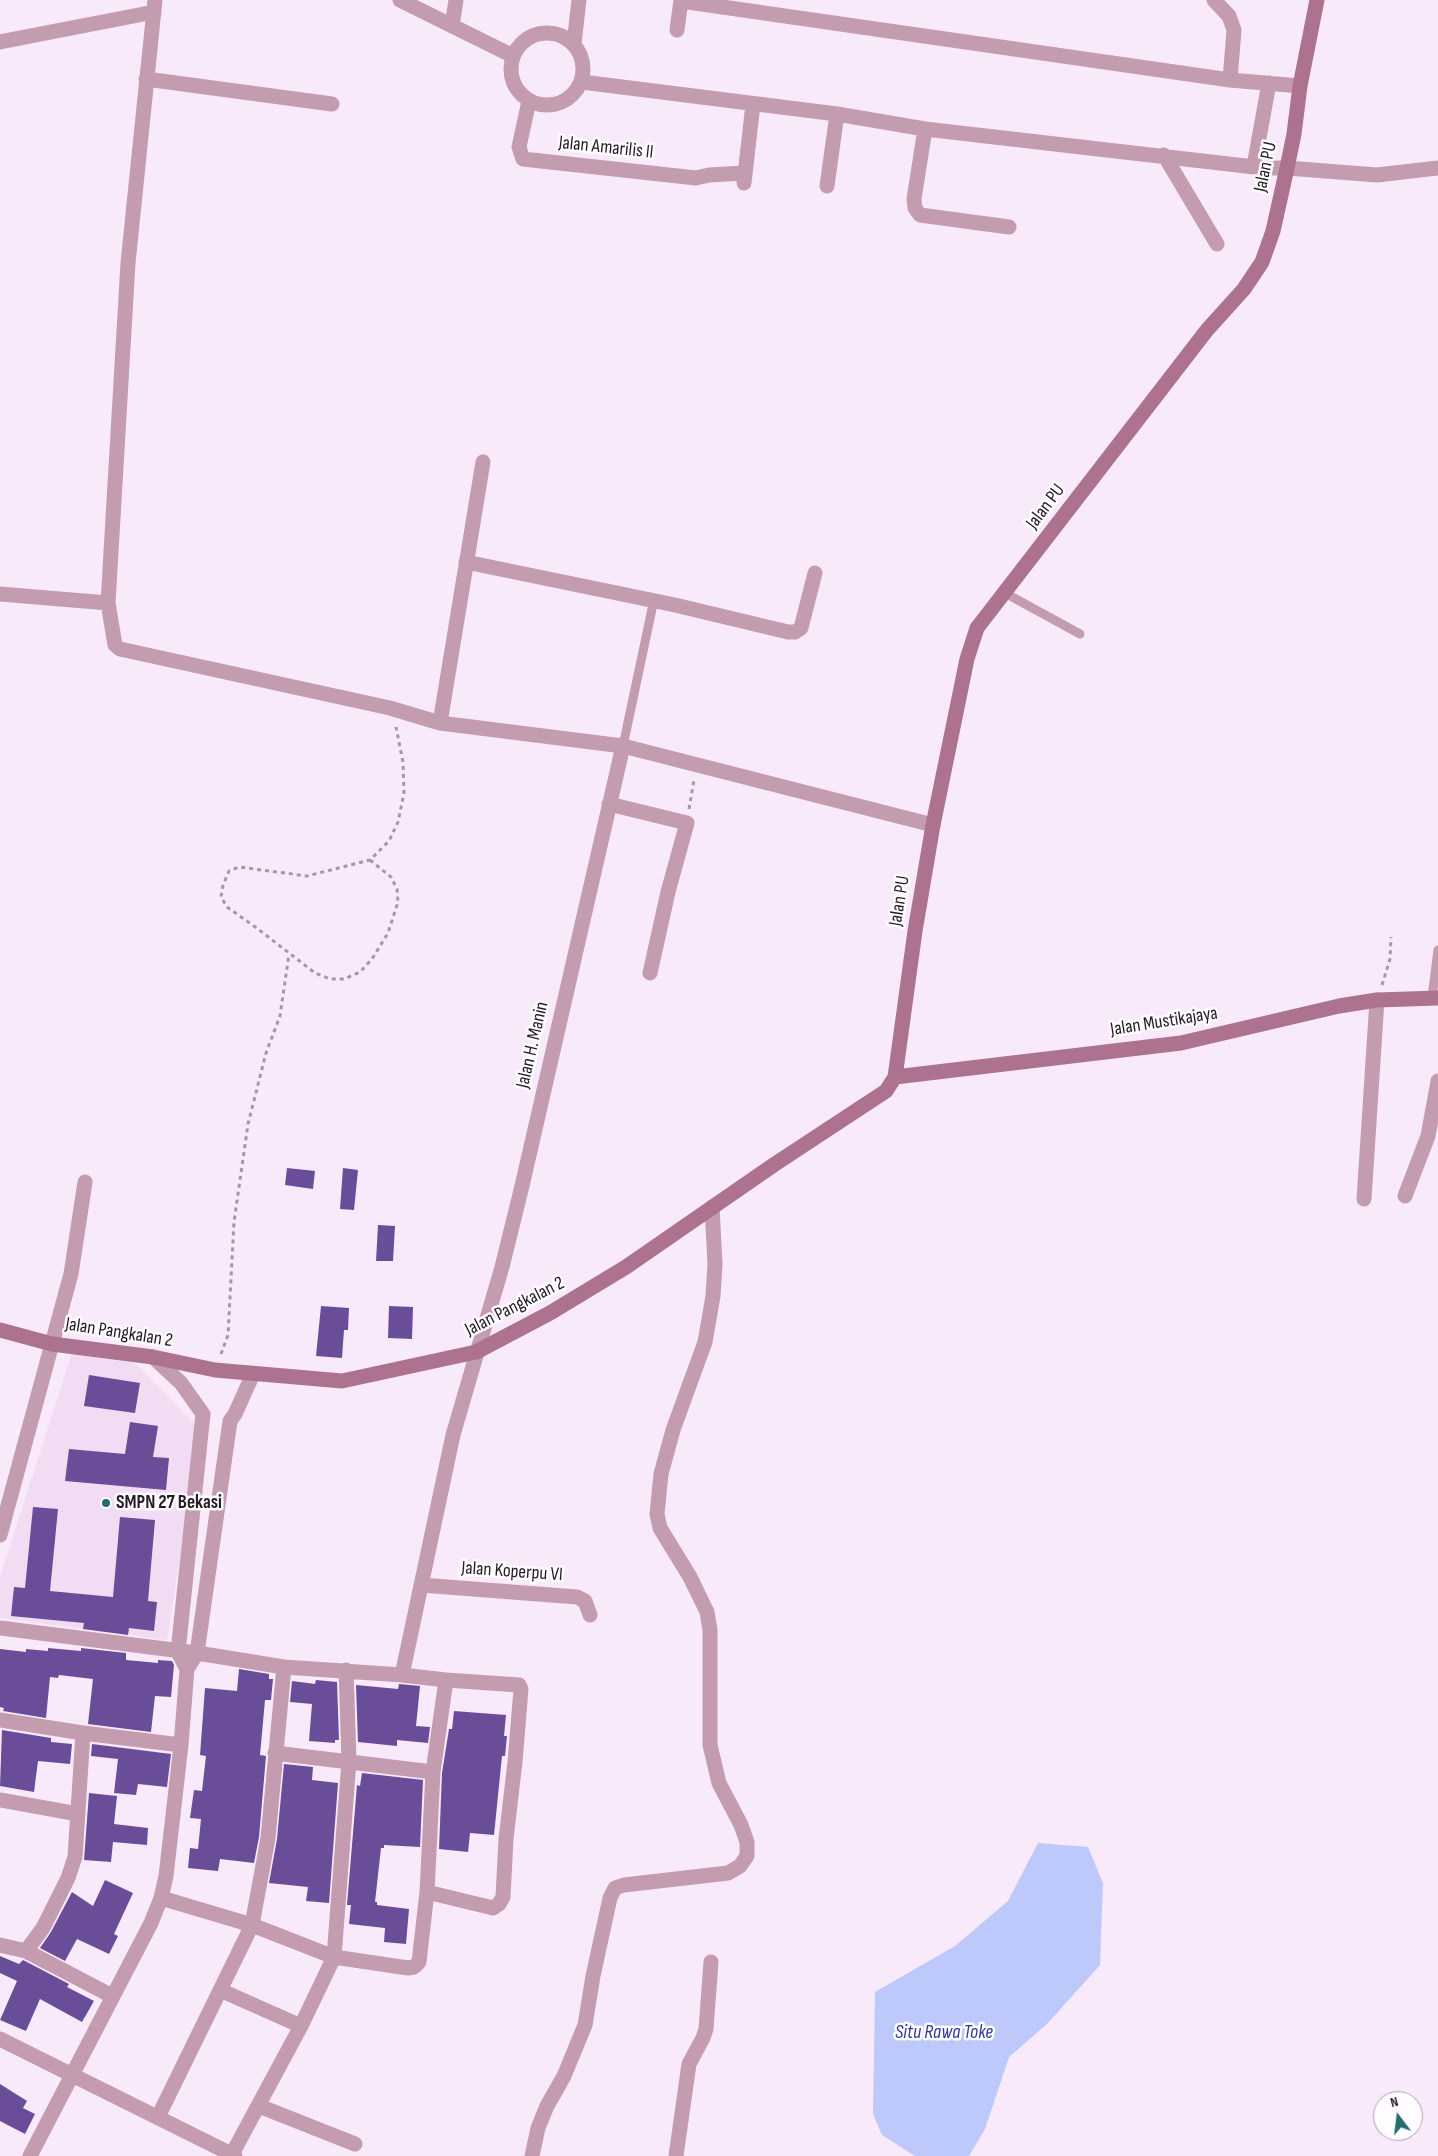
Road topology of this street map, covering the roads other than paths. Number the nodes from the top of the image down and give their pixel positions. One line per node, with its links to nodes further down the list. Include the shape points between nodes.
1 (400, 0): 8 (street)
2 (456, 0): 8 (street)
3 (579, 0): 11 (street)
4 (681, 0): 9 (street); 14 (street)
5 (1214, 0): 14 (street, via 1229,16 1234,30)
6 (1317, 0): 17 (street, Jalan PU)
7 (154, 6): 10 (street); 13 (street)
8 (452, 26): 12 (street)
9 (677, 30)
10 (0, 42)
11 (574, 44): 12 (street, via 566,37 546,33 526,40); 15 (street, via 583,62)
12 (513, 56): 18 (street, via 513,81)
13 (146, 79): 19 (street); 35 (street, via 128,263)
14 (1230, 80): 16 (street)
15 (582, 82): 18 (street, via 573,95 560,103 550,106); 20 (street)
16 (1270, 83): 17 (street); 24 (street)
17 (1300, 86): 25 (street, Jalan PU)
18 (530, 101): 20 (street, Jalan Amarilis II, via 519,147 523,158 696,178 709,175 744,178)
19 (332, 104)
20 (753, 104): 21 (street)
21 (837, 114): 22 (street); 27 (street)
22 (924, 129): 23 (street); 28 (street, via 914,199 920,215)
23 (1164, 156): 24 (street); 29 (street)
24 (1254, 166): 25 (street)
25 (1287, 168): 26 (street, via 1377,175); 34 (street, Jalan PU, via 1273,231 1262,262)
26 (1438, 168)
27 (827, 186)
28 (1009, 227)
29 (1217, 244)
30 (483, 462): 31 (street)
31 (466, 562): 32 (street, via 788,632 801,628); 38 (street)
32 (814, 573)
33 (0, 594): 35 (street)
34 (1005, 594): 37 (lane); 41 (street, Jalan PU, via 977,628 967,659)
35 (108, 603): 38 (street, via 112,639 120,649 390,708)
36 (652, 609): 39 (lane)
37 (1080, 634)
38 (440, 723): 39 (street)
39 (622, 746): 40 (street, Jalan H. Manin); 41 (street)
40 (609, 804): 43 (street, via 687,822); 55 (street, Jalan H. Manin, via 522,1186)
41 (933, 825): 46 (street, Jalan PU)
42 (1438, 950): 44 (lane)
43 (650, 973)
44 (1435, 997): 45 (street, Jalan Mustikajaya)
45 (1377, 1000): 46 (street, Jalan Mustikajaya, via 1181,1043); 51 (street)
46 (895, 1077): 52 (street, Jalan Pangkalan 2, via 880,1095)
47 (1438, 1081): 48 (street)
48 (1433, 1136): 50 (street)
49 (86, 1182): 54 (street, via 72,1274)
50 (1405, 1196)
51 (1364, 1199)
52 (712, 1207): 55 (street, Jalan Pangkalan 2, via 626,1267 550,1313); 96 (street, via 716,1264 705,1342 673,1430 661,1474 657,1514 660,1528 707,1612 710,1630 710,1745 719,1782 748,1842 747,1856 740,1866 728,1873 624,1884 615,1888 610,1898 585,2025 538,2128)
53 (0, 1330): 54 (street, Jalan Pangkalan 2)
54 (52, 1344): 56 (street, Jalan Pangkalan 2); 60 (street)
55 (476, 1352): 57 (street, Jalan Pangkalan 2, via 342,1381); 61 (street, Jalan H. Manin, via 453,1435)
56 (153, 1357): 57 (street, Jalan Pangkalan 2); 58 (street, via 181,1383)
57 (253, 1374): 59 (street)
58 (204, 1420): 59 (street); 64 (street)
59 (230, 1421): 65 (street)
60 (0, 1535)
61 (421, 1585): 62 (street, Jalan Koperpu VI, via 577,1597 584,1601); 69 (street, Jalan H. Manin)
62 (590, 1615)
63 (0, 1628): 64 (street)
64 (178, 1652): 65 (street); 67 (street)
65 (197, 1653): 66 (street); 67 (street)
66 (284, 1667): 68 (street); 74 (street)
67 (187, 1668): 73 (street)
68 (346, 1670): 69 (street); 75 (street)
69 (402, 1675): 70 (street)
70 (446, 1680): 76 (street); 79 (street, via 518,1685 521,1688 503,1897 493,1908)
71 (0, 1720): 72 (street)
72 (82, 1733): 73 (street); 78 (street)
73 (181, 1744): 80 (street)
74 (275, 1752): 75 (street); 81 (street, via 268,1838)
75 (350, 1761): 76 (street); 84 (street)
76 (433, 1772): 79 (street)
77 (0, 1800): 78 (street)
78 (78, 1814): 83 (street, via 75,1857 68,1878 43,1928)
79 (427, 1892): 84 (street, via 419,1962 414,1967)
80 (161, 1898): 81 (street); 87 (street)
81 (252, 1925): 84 (street); 86 (street)
82 (0, 1945): 83 (street)
83 (26, 1951): 87 (street)
84 (334, 1957): 88 (street)
85 (711, 1962): 97 (street, via 706,2029 689,2064)
86 (220, 1990): 88 (street); 92 (street)
87 (112, 1996): 90 (street)
88 (301, 2026): 91 (street)
89 (0, 2039): 90 (street)
90 (72, 2075): 92 (street); 94 (street)
91 (259, 2106): 93 (street); 95 (street)
92 (158, 2117): 95 (street)
93 (355, 2144)
94 (30, 2156)
95 (233, 2156)
96 (532, 2156)
97 (676, 2156)

